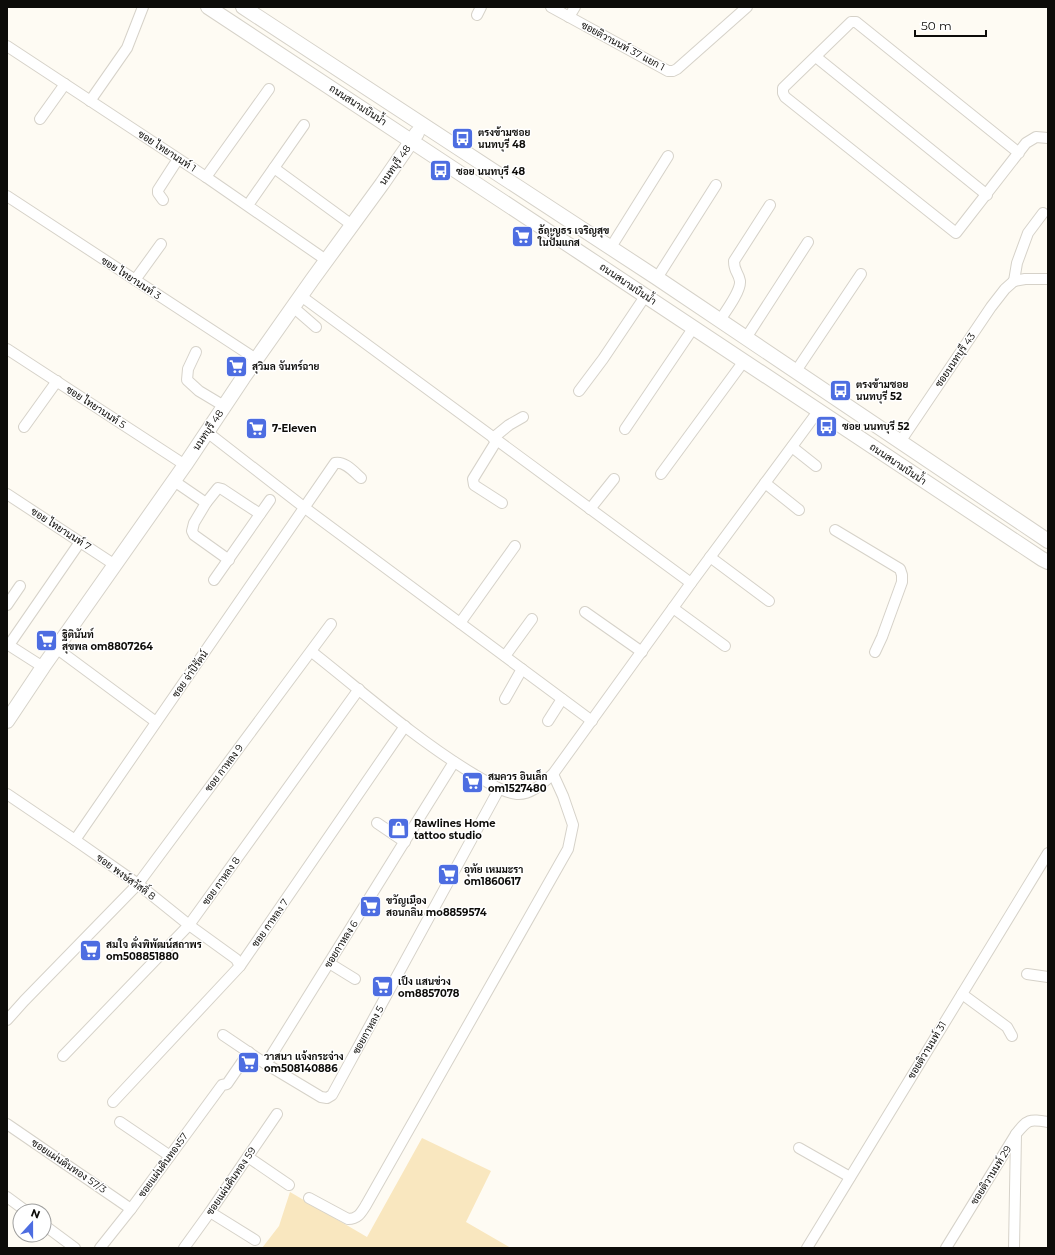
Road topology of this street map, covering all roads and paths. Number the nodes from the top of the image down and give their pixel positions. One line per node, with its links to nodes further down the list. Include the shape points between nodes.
1 (143, 7): 12 (street, via 127,48)
2 (208, 7): 17 (main road, ถนนสนามบินน้ำ)
3 (243, 7): 15 (main road, ถนนสนามบินน้ำ)
4 (551, 7): 7 (street, ซอยติวานนท์ 37 แยก 1)
5 (575, 7): 7 (street)
6 (747, 7): 7 (street, ซอยติวานนท์ 37 แยก 1, via 677,69 668,71)
7 (569, 17)
8 (7, 46): 10 (street, ซอย ไทยานนท์ 1)
9 (816, 57): 18 (street, via 851,22 856,22); 24 (street); 24 (street, via 783,88 782,93 785,97 956,233)
10 (65, 84): 12 (street, ซอย ไทยานนท์ 1); 13 (street)
11 (269, 89): 22 (street)
12 (90, 101): 20 (street, ซอย ไทยานนท์ 1)
13 (40, 119)
14 (304, 125): 21 (street)
15 (423, 125): 17 (main road, นนทบุรี 48); 33 (main road, ถนนสนามบินน้ำ)
16 (1048, 138): 18 (street, via 1036,137 1026,143)
17 (412, 140): 30 (main road, นนทบุรี 48); 40 (main road, ถนนสนามบินน้ำ)
18 (1019, 153): 24 (street)
19 (668, 156): 33 (street)
20 (178, 158): 22 (street, ซอย ไทยานนท์ 1); 26 (street, via 158,190)
21 (274, 168): 28 (street); 30 (street)
22 (206, 177): 28 (street, ซอย ไทยานนท์ 1)
23 (716, 185): 36 (street)
24 (987, 195)
25 (7, 196): 38 (street, ซอย ไทยานนท์ 3)
26 (163, 200)
27 (770, 204): 42 (street, via 734,260 740,287)
28 (248, 205): 34 (street, ซอย ไทยานนท์ 1)
29 (1043, 213): 39 (street, via 1028,233 1017,263)
30 (352, 225): 34 (main road, นนทบุรี 48)
31 (808, 242): 45 (street)
32 (161, 244): 38 (street)
33 (611, 247): 36 (main road, ถนนสนามบินน้ำ)
34 (326, 260): 41 (main road, นนทบุรี 48)
35 (861, 274): 50 (street)
36 (657, 278): 42 (main road, ถนนสนามบินน้ำ)
37 (1048, 279): 39 (street)
38 (135, 280): 48 (street, ซอย ไทยานนท์ 3)
39 (1014, 281): 60 (street, ซอยนนทบุรี 43, via 991,308)
40 (646, 296): 44 (main road, ถนนสนามบินน้ำ); 52 (street)
41 (297, 302): 43 (street); 48 (main road, นนทบุรี 48); 59 (street)
42 (720, 320): 45 (main road, ถนนสนามบินน้ำ)
43 (316, 326)
44 (694, 327): 49 (main road, ถนนสนามบินน้ำ); 57 (street)
45 (746, 338): 50 (main road, ถนนสนามบินน้ำ)
46 (7, 349): 51 (street, ซอย ไทยานนท์ 5)
47 (196, 352): 53 (street, via 188,369 187,380 199,391)
48 (256, 359): 53 (main road, นนทบุรี 48)
49 (744, 360): 54 (main road, ถนนสนามบินน้ำ); 64 (street)
50 (796, 371): 60 (main road, ถนนสนามบินน้ำ)
51 (57, 381): 56 (street); 62 (street, ซอย ไทยานนท์ 5)
52 (579, 391)
53 (224, 406): 58 (main road, นนทบุรี 48)
54 (819, 410): 61 (street); 83 (main road, ถนนสนามบินน้ำ)
55 (522, 417): 59 (street, via 509,424)
56 (24, 427)
57 (625, 429)
58 (207, 432): 62 (main road, นนทบุรี 48); 73 (street)
59 (495, 439): 72 (street, via 473,479 474,484); 74 (street)
60 (900, 442): 78 (main road, ถนนสนามบินน้ำ)
61 (792, 447): 63 (street); 68 (street)
62 (185, 465): 67 (main road, นนทบุรี 48)
63 (816, 466)
64 (661, 474)
65 (361, 478): 73 (street, ซอย จ่าปิรัตน์, via 344,464 335,463)
66 (614, 479): 74 (street)
67 (174, 481): 71 (street); 84 (main road, นนทบุรี 48)
68 (765, 483): 75 (street); 81 (street)
69 (7, 494): 79 (street, ซอย ไทยานนท์ 7)
70 (270, 500): 76 (street)
71 (206, 503): 76 (street, via 218,488); 82 (street, via 194,523 192,532)
72 (502, 503)
73 (305, 508): 93 (street); 110 (street, ซอย จ่าปิรัตน์)
74 (590, 509): 86 (street)
75 (799, 510)
76 (260, 514): 82 (street)
77 (835, 530): 100 (street, via 900,568 902,582)
78 (1048, 541)
79 (80, 542): 84 (street, ซอย ไทยานนท์ 7); 95 (street)
80 (516, 546): 93 (street)
81 (710, 557): 86 (street); 88 (street)
82 (229, 560): 85 (street)
83 (1048, 562)
84 (115, 565): 97 (main road, นนทบุรี 48)
85 (214, 580)
86 (691, 583): 90 (street)
87 (20, 586): 89 (street)
88 (769, 601)
89 (7, 605)
90 (673, 608): 96 (street); 99 (street)
91 (585, 612): 99 (street)
92 (532, 619): 101 (street)
93 (460, 623): 101 (street)
94 (331, 624): 98 (street, ซอย กาหลง 9)
95 (8, 644): 102 (street)
96 (725, 646)
97 (56, 648): 102 (main road, นนทบุรี 48); 110 (street)
98 (312, 652): 104 (street); 120 (street, ซอย กาหลง 9)
99 (642, 652): 109 (street)
100 (874, 652)
101 (505, 656): 103 (street)
102 (43, 667): 107 (main road, นนทบุรี 48)
103 (522, 669): 105 (street); 106 (street)
104 (359, 689): 111 (street); 121 (street, ซอย กาหลง 8)
105 (562, 699): 108 (street); 109 (street)
106 (505, 700)
107 (7, 721)
108 (548, 721)
109 (592, 721): 113 (street)
110 (156, 722): 117 (street, ซอย จ่าปิรัตน์)
111 (405, 726): 112 (street); 123 (street, ซอย กาหลง 7)
112 (454, 762): 114 (street); 118 (street, ซอยกาหลง 6)
113 (553, 774): 114 (street, via 536,789 518,794); 146 (street, via 573,824 568,849 366,1206 358,1217 348,1219)
114 (499, 789): 133 (street, ซอยกาหลง 5, via 332,1095 327,1098 321,1097)
115 (7, 794): 117 (street, ซอย พงษ์สวัสดิ์ 8)
116 (377, 823): 118 (street)
117 (75, 840): 120 (street, ซอย พงษ์สวัสดิ์ 8)
118 (405, 842): 122 (street, ซอยกาหลง 6)
119 (1048, 852): 127 (street, ซอยติวานนท์ 31)
120 (138, 884): 121 (street, ซอย พงษ์สวัสดิ์ 8); 128 (street, ซอย กาหลง 9)
121 (189, 925): 123 (street, ซอย พงษ์สวัสดิ์ 8, via 236,959); 132 (street, ซอย กาหลง 8)
122 (329, 963): 126 (street); 133 (street, ซอยกาหลง 6)
123 (240, 966): 134 (street, ซอย กาหลง 7)
124 (1027, 974): 125 (street)
125 (1048, 977)
126 (356, 979)
127 (962, 994): 130 (street, via 1007,1027); 143 (street, ซอยติวานนท์ 31)
128 (7, 1020)
129 (223, 1035): 131 (street, ซอยกาหลง 5)
130 (1012, 1036)
131 (249, 1052): 133 (street, ซอยกาหลง 5); 141 (street, ซอยแผ่นดินทอง57)
132 (62, 1056)
133 (266, 1064)
134 (112, 1102)
135 (277, 1114): 142 (street, ซอยแผ่นดินทอง 59)
136 (120, 1122): 141 (street)
137 (1048, 1122): 139 (street, ซอยติวานนท์ 29, via 1030,1120)
138 (7, 1124): 148 (street, ซอยแผ่นดินทอง 57/3)
139 (1016, 1134): 156 (street, ซอยติวานนท์ 29); 157 (street)
140 (799, 1148): 143 (street)
141 (170, 1156): 148 (street, ซอยแผ่นดินทอง57)
142 (248, 1157): 144 (street); 149 (street, ซอยแผ่นดินทอง 59)
143 (850, 1177): 155 (street, ซอยติวานนท์ 31)
144 (289, 1185)
145 (7, 1197): 147 (street)
146 (309, 1198)
147 (15, 1203)
148 (131, 1209): 154 (street, ซอยแผ่นดินทอง57)
149 (210, 1212): 151 (street); 152 (street, ซอยแผ่นดินทอง 59)
150 (52, 1231): 153 (street)
151 (255, 1240)
152 (187, 1247)
153 (75, 1248)
154 (100, 1248)
155 (807, 1248)
156 (946, 1248)
157 (1014, 1248)

